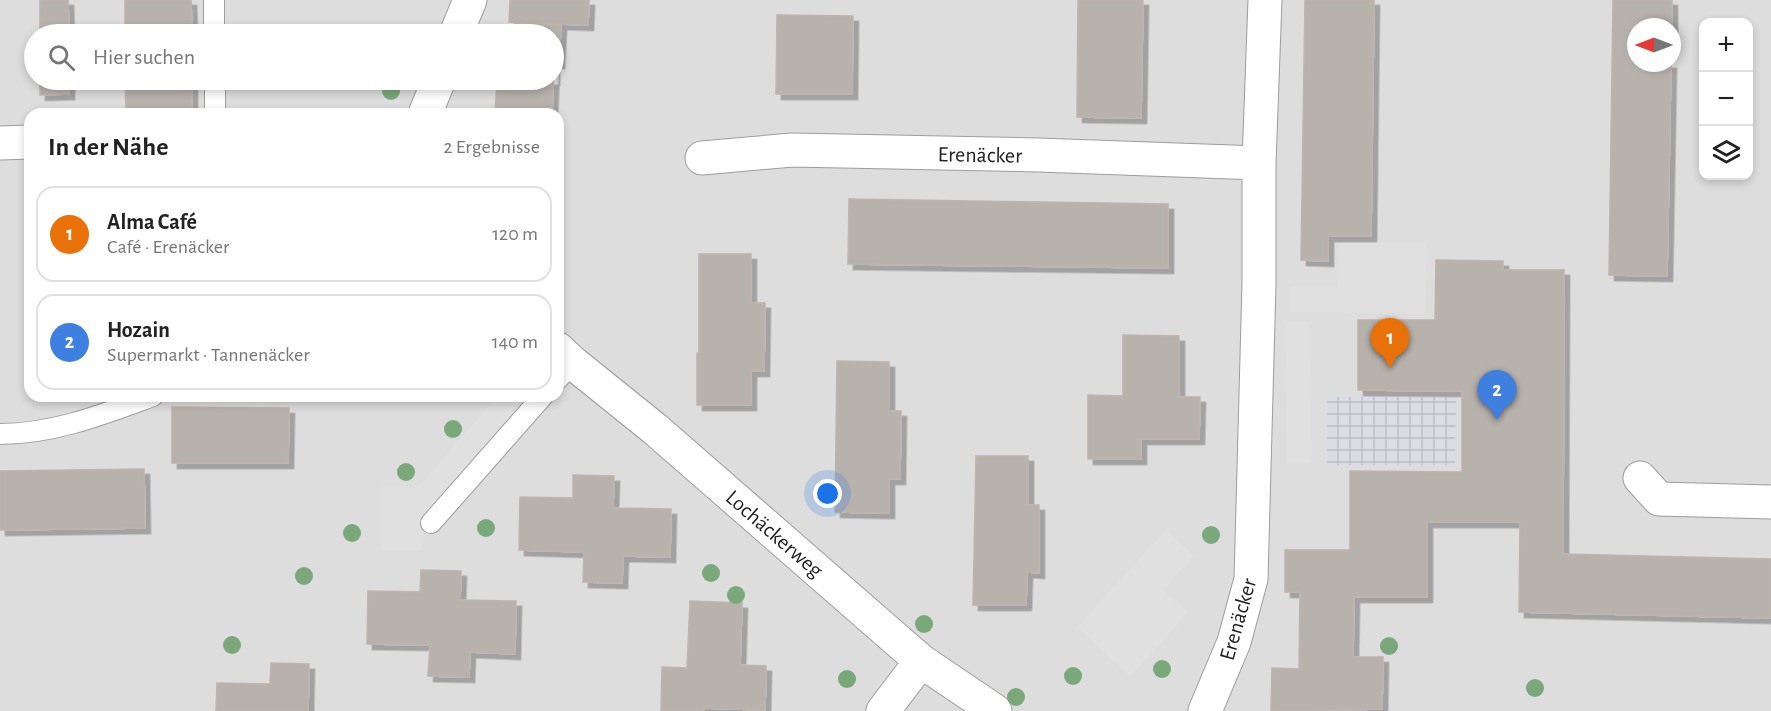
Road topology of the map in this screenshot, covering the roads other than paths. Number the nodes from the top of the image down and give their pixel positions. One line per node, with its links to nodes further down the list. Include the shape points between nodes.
1 (214, 0): 4 (lane)
2 (470, 0): 5 (street)
3 (1265, 0): 13 (street, Erenäcker)
4 (214, 24)
5 (460, 24)
6 (215, 90): 8 (lane)
7 (434, 90): 9 (street)
8 (215, 108)
9 (427, 108)
10 (24, 142): 11 (street)
11 (0, 143)
12 (702, 158): 13 (street, Erenäcker, via 792,150)
13 (1259, 163): 24 (street, Erenäcker, via 1251,579 1234,642)
14 (564, 365): 21 (street, Lochäckerweg, via 655,429)
15 (136, 402): 17 (lane, via 76,424)
16 (538, 402): 20 (lane)
17 (0, 434)
18 (1640, 478): 19 (street, via 1659,499)
19 (1771, 502)
20 (431, 523)
21 (921, 661): 22 (street); 23 (street, Lochäckerweg)
22 (883, 711)
23 (995, 711)
24 (1204, 711)

